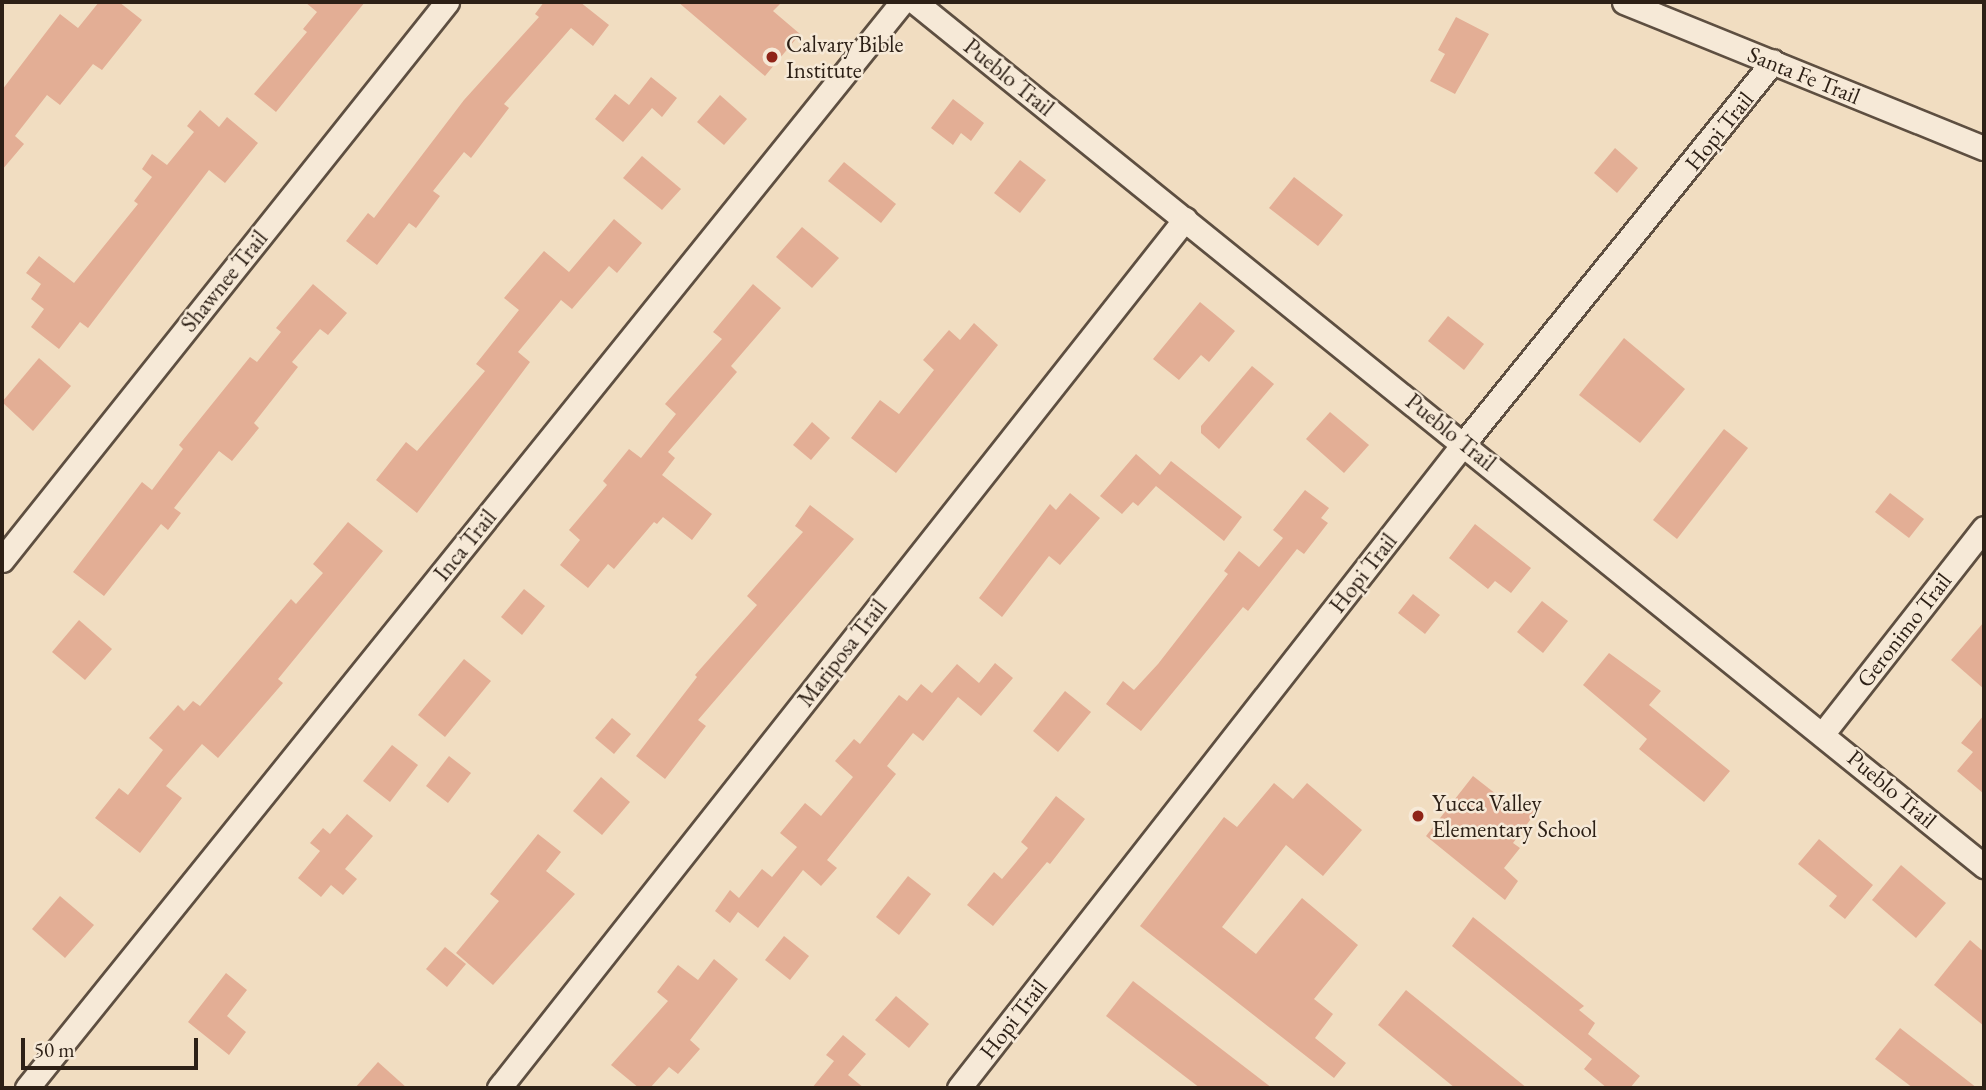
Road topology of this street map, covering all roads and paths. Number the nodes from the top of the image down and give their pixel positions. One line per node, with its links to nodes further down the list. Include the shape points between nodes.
1 (447, 2): 10 (street, Shawnee Trail)
2 (902, 2): 13 (street, Inca Trail)
3 (915, 2): 7 (street, Pueblo Trail)
4 (1624, 2): 5 (street, Santa Fe Trail)
5 (1773, 62): 6 (street, Santa Fe Trail); 8 (street, Hopi Trail)
6 (1984, 148)
7 (1185, 219): 8 (street, Pueblo Trail); 14 (street, Mariposa Trail)
8 (1464, 443): 11 (street, Pueblo Trail); 15 (street, Hopi Trail)
9 (1984, 528): 11 (street, Geronimo Trail)
10 (2, 560)
11 (1824, 732): 12 (street, Pueblo Trail)
12 (1984, 866)
13 (27, 1088)
14 (499, 1088)
15 (959, 1088)

